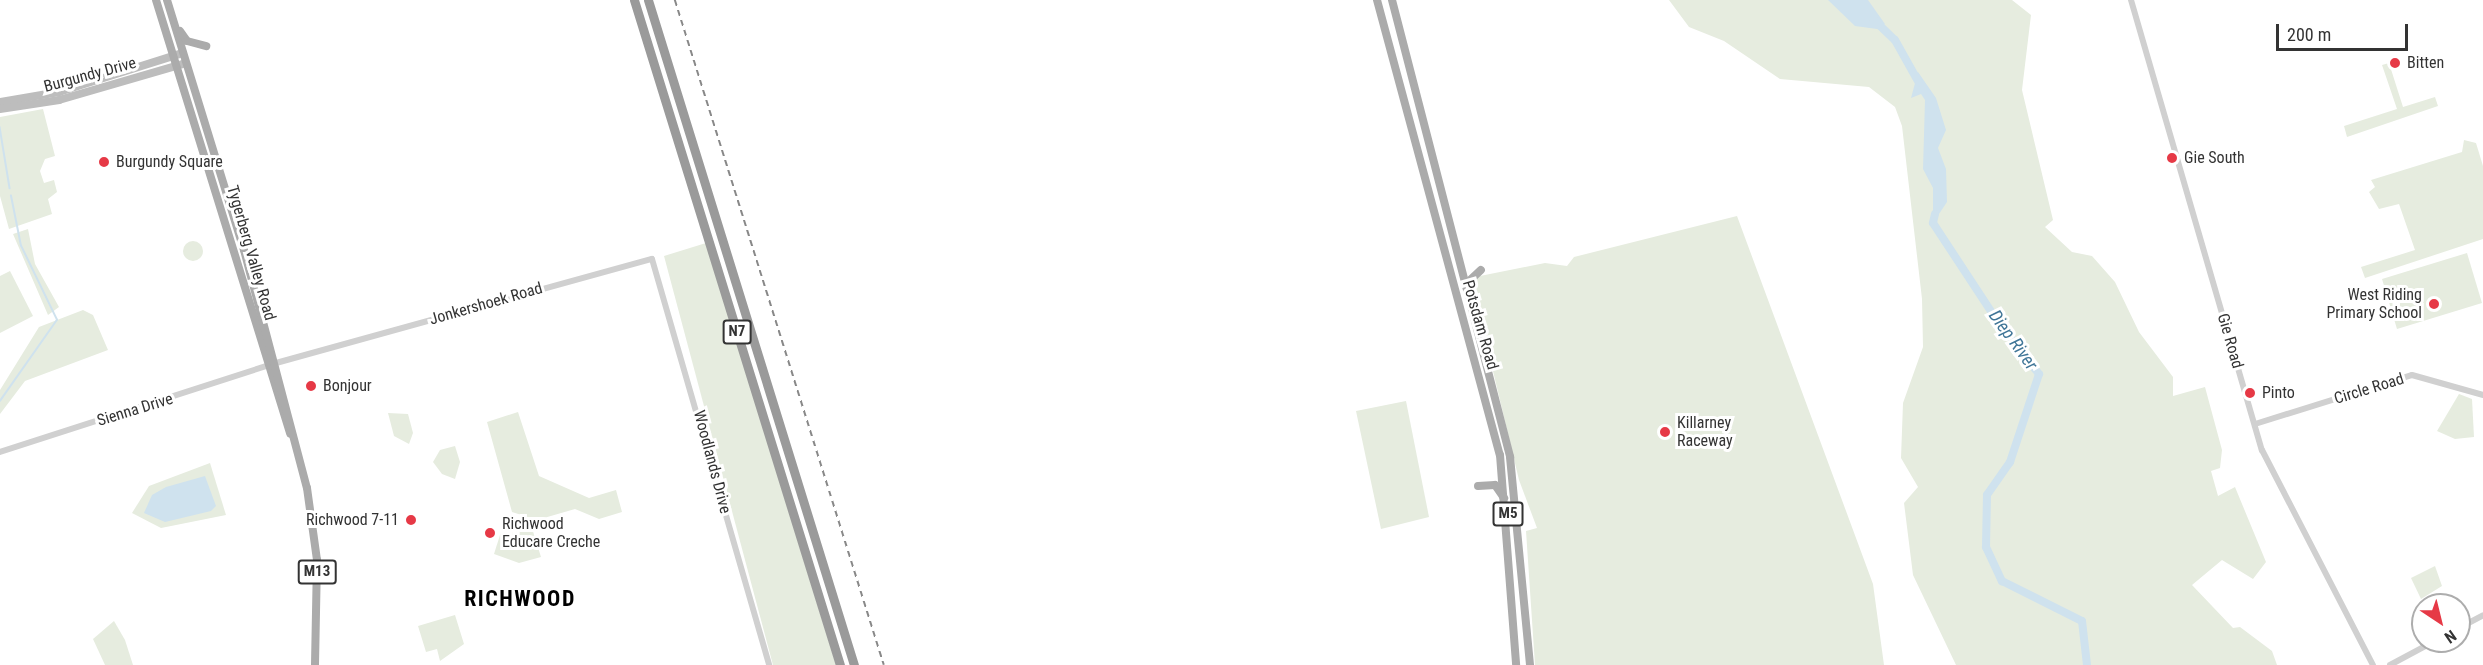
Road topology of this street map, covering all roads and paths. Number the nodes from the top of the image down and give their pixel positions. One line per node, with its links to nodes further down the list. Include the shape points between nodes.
1 (156, 0): 9 (main road, Tygerberg Valley Road / M13)
2 (167, 0): 8 (main road, via 183,36); 9 (main road, Tygerberg Valley Road / M13)
3 (634, 0): 25 (highway, N7)
4 (648, 0): 26 (highway, N7)
5 (1392, 0): 15 (main road, Potsdam Road / M5)
6 (2131, 0): 18 (street, Gie Road)
7 (1379, 1): 21 (main road, Potsdam Road / M5, via 1495,433)
8 (206, 46)
9 (179, 54): 10 (main road, Tygerberg Valley Road / M13); 11 (main road, Burgundy Drive, via 59,92)
10 (183, 64): 12 (main road, Burgundy Drive, via 60,100); 16 (main road, Tygerberg Valley Road / M13)
11 (0, 102)
12 (0, 109)
13 (654, 260): 16 (street, Jonkershoek Road); 24 (street, Woodlands Drive)
14 (1481, 270): 15 (main road)
15 (1467, 283): 28 (main road, Potsdam Road / M5, via 1512,468)
16 (273, 365): 19 (street, Sienna Drive); 23 (main road, Tygerberg Valley Road / M13, via 305,480 317,560)
17 (2483, 395): 18 (street, Circle Road, via 2412,375)
18 (2255, 424): 29 (street, Gie Road, via 2281,492)
19 (0, 452)
20 (1478, 486): 21 (main road, via 1497,486)
21 (1508, 516): 27 (main road, Potsdam Road / M5)
22 (2412, 653): 30 (street)
23 (315, 665)
24 (769, 665)
25 (840, 665)
26 (854, 665)
27 (1516, 665)
28 (1530, 665)
29 (2373, 665)
30 (2390, 665)

